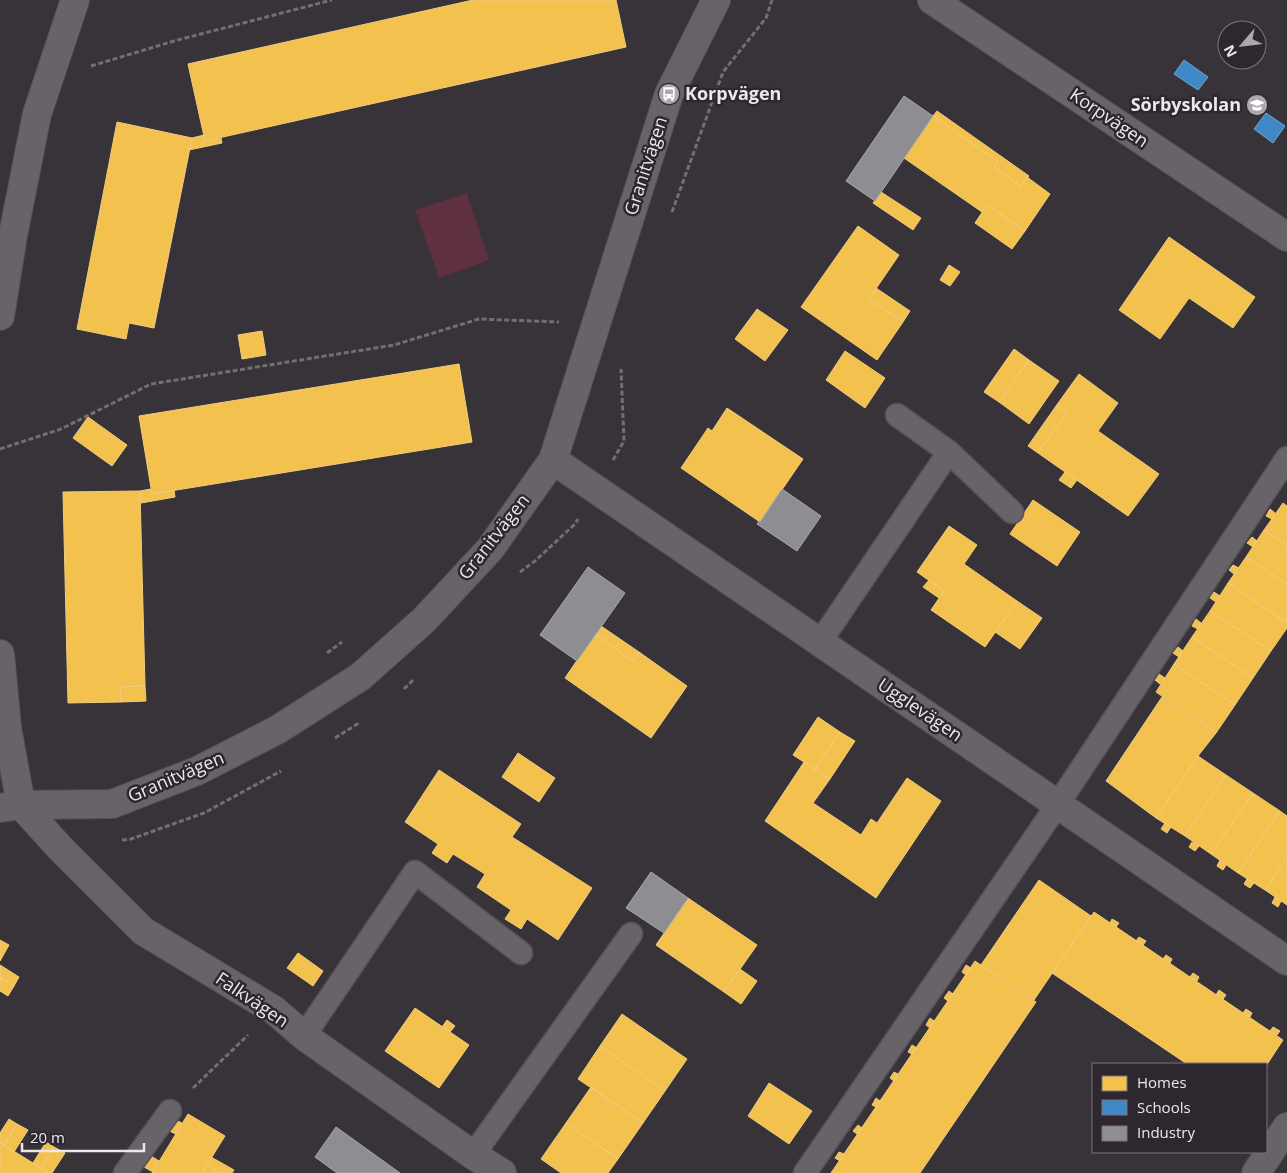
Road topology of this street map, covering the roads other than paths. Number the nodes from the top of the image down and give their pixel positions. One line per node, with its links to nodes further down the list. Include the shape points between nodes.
1 (75, 0): 5 (street, via 37,114)
2 (716, 0): 9 (street, Granitvägen, via 669,94)
3 (932, 0): 4 (street, Korpvägen)
4 (1287, 237)
5 (0, 316)
6 (897, 415): 7 (lane)
7 (949, 452): 10 (lane); 11 (lane)
8 (1287, 458): 13 (lane)
9 (553, 460): 11 (street, Ugglevägen); 14 (street, Granitvägen, via 490,549 424,620 360,677 277,730 197,771 112,804)
10 (1012, 512)
11 (820, 642): 13 (street, Ugglevägen)
12 (0, 654): 14 (street)
13 (1058, 804): 17 (street, Ugglevägen); 24 (lane)
14 (11, 807): 18 (street, Falkvägen, via 61,849 143,931 274,1010)
15 (631, 934): 21 (lane)
16 (521, 953): 18 (lane, via 415,872)
17 (1287, 961)
18 (304, 1036): 21 (street, Falkvägen)
19 (170, 1111): 22 (lane)
20 (1287, 1127): 25 (street)
21 (473, 1155): 23 (street, Falkvägen)
22 (125, 1173)
23 (502, 1173)
24 (805, 1173)
25 (1256, 1173)

